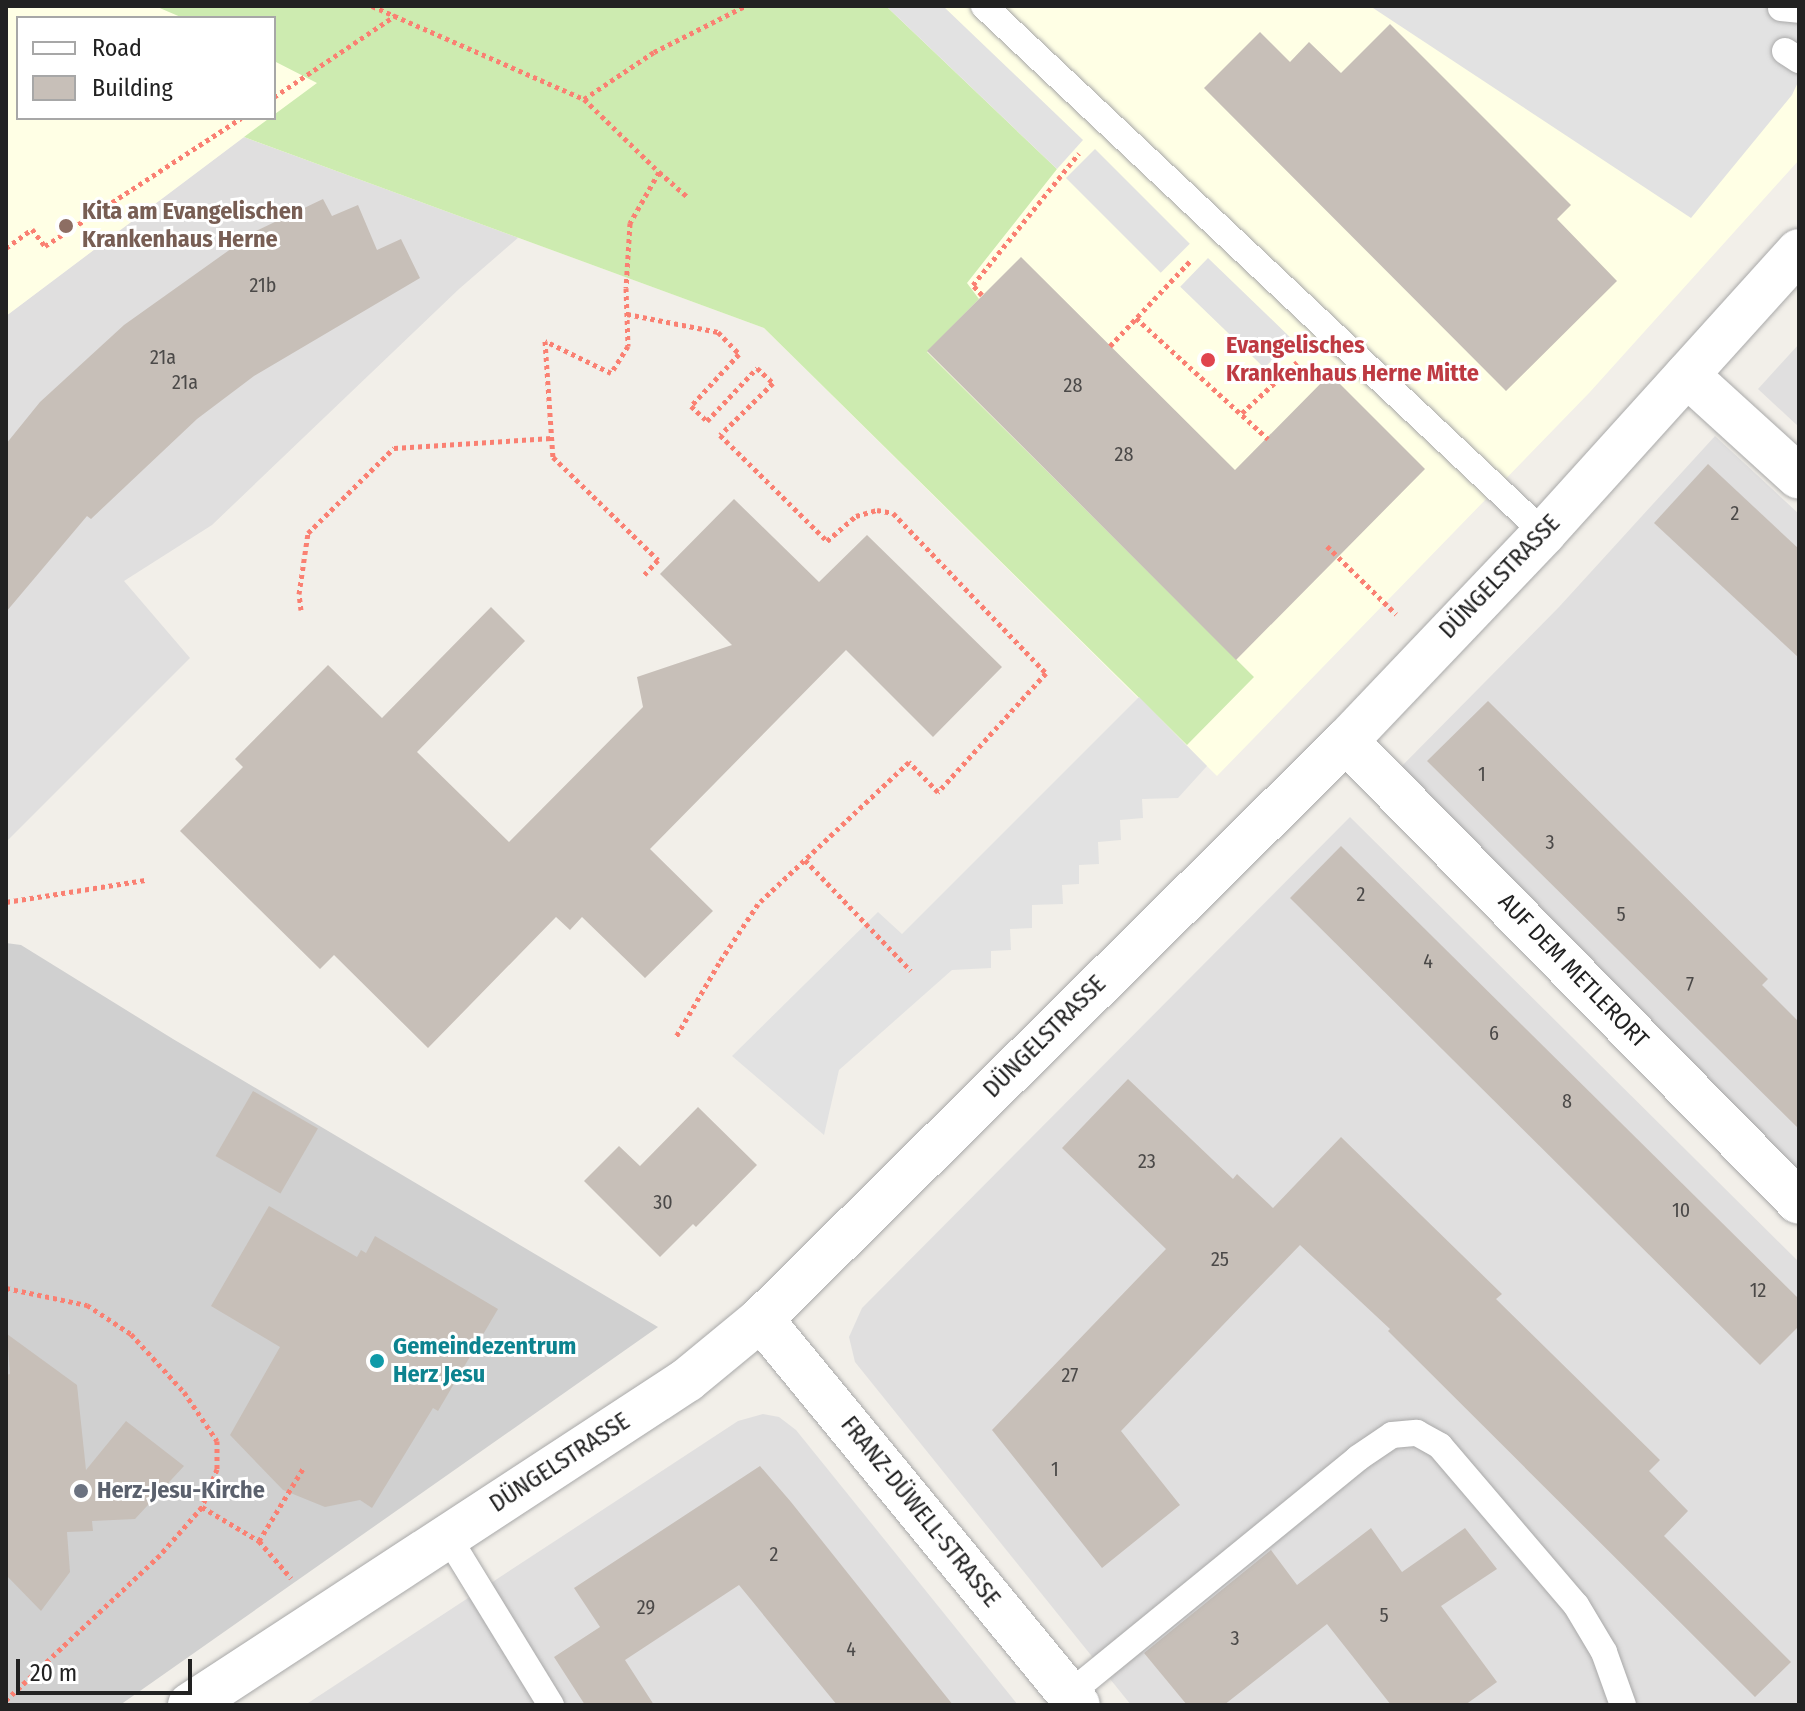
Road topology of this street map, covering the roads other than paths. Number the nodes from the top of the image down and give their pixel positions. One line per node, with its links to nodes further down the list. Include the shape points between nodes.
1 (984, 6): 5 (lane)
2 (1799, 251): 3 (street, DÜNGELSTRASSE)
3 (1687, 375): 4 (street); 5 (street, DÜNGELSTRASSE)
4 (1799, 477)
5 (1544, 533): 6 (street, DÜNGELSTRASSE)
6 (1346, 741): 7 (street, AUF DEM METLERORT); 8 (street, DÜNGELSTRASSE)
7 (1799, 1202)
8 (761, 1319): 9 (street, DÜNGELSTRASSE, via 687,1380); 10 (street, FRANZ-DÜWELL-STRASSE)
9 (448, 1537): 11 (street, DÜNGELSTRASSE); 12 (lane)
10 (1074, 1699): 13 (lane, via 1358,1458 1392,1435 1417,1433 1440,1446 1576,1605 1604,1652)
11 (190, 1705)
12 (551, 1705)
13 (1623, 1705)

